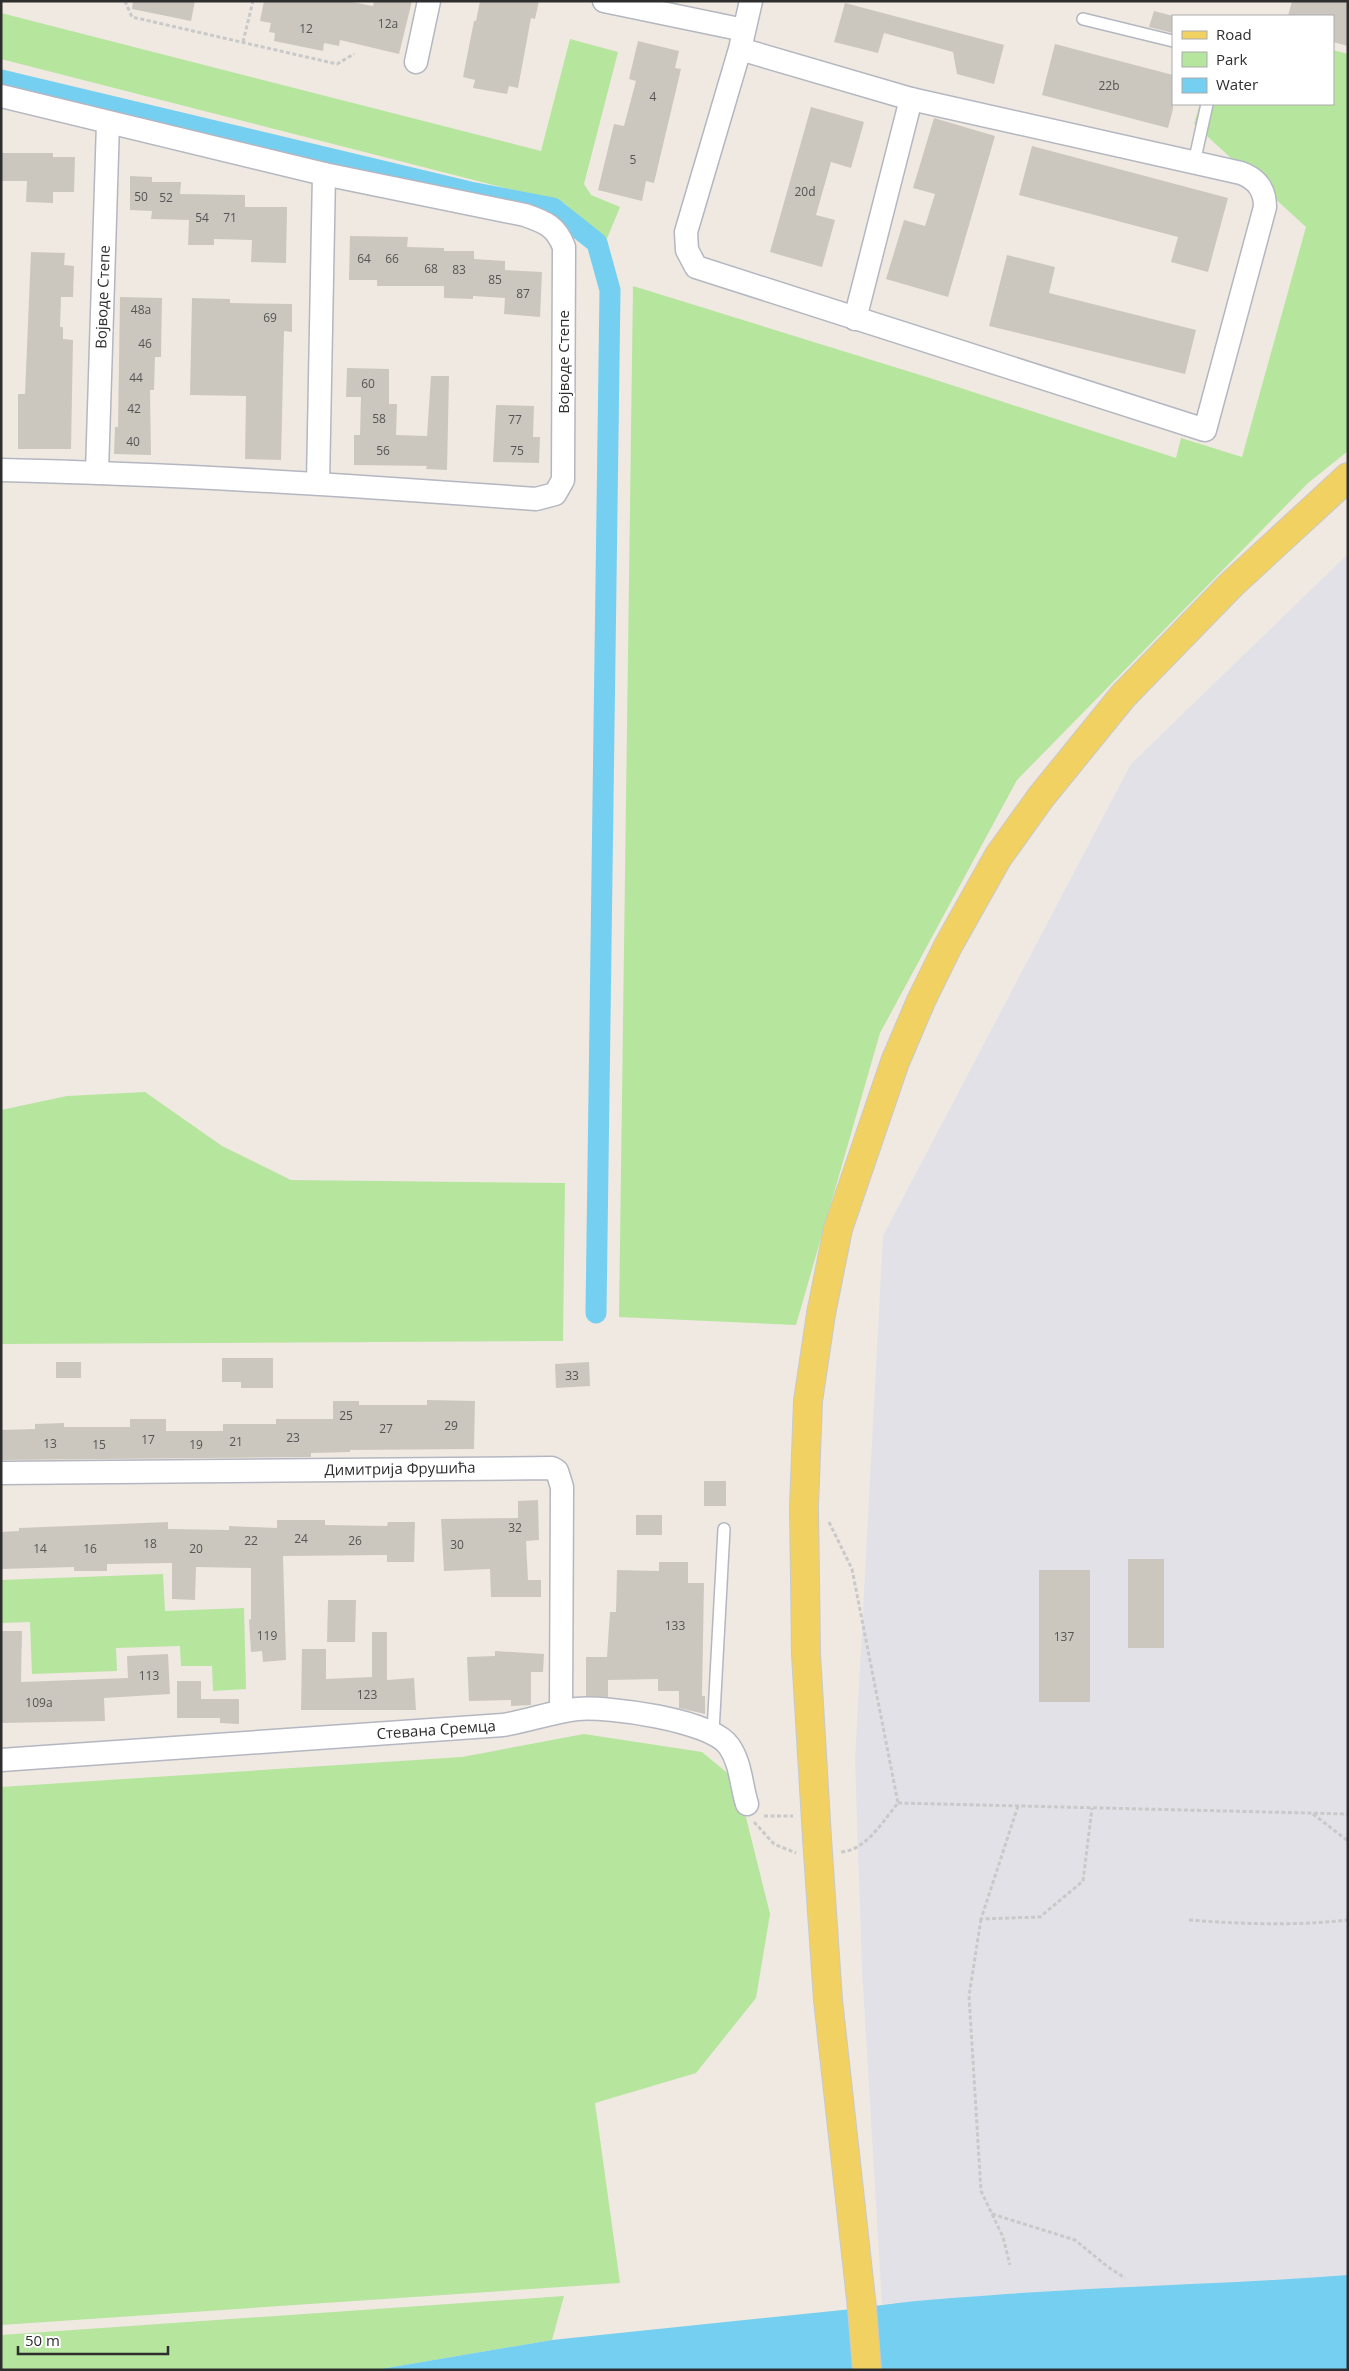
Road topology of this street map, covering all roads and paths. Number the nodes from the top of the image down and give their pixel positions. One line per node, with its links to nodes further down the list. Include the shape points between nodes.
1 (125, 1): 9 (path, via 132,17)
2 (253, 1): 9 (path)
3 (429, 1): 11 (street)
4 (604, 1): 7 (street)
5 (751, 1): 7 (street)
6 (1083, 19): 8 (lane)
7 (742, 40): 13 (street); 18 (street, via 686,232 690,259 696,267)
8 (1172, 41)
9 (243, 42): 10 (path, via 337,64)
10 (354, 54)
11 (416, 62)
12 (1, 96): 15 (street, Војводе Степе)
13 (911, 99): 16 (street); 18 (street)
14 (1207, 105): 16 (lane)
15 (108, 123): 17 (street, Војводе Степе); 20 (street, Војводе Степе)
16 (1194, 162): 18 (street, via 1248,176 1259,186 1265,200 1205,430)
17 (324, 174): 22 (street); 22 (street, Војводе Степе, via 525,215 542,221 558,233 564,247 563,480 555,494 536,499)
18 (855, 319)
19 (1, 470): 20 (street, Војводе Степе)
20 (97, 472): 22 (street, Војводе Степе)
21 (1348, 477): 35 (main road, via 1232,584 1122,696 1040,796 998,857 948,946 895,1062 838,1229 808,1401 804,1499 806,1654)
22 (318, 483)
23 (1, 1473): 26 (street, Димитрија Фрушића, via 552,1468 557,1471 562,1487)
24 (826, 1516): 29 (path, via 852,1569)
25 (724, 1529): 27 (lane)
26 (561, 1711): 27 (street, Стевана Сремца, via 617,1710 661,1717); 28 (street, Стевана Сремца, via 503,1725)
27 (713, 1732): 32 (street, Стевана Сремца, via 729,1746 737,1760)
28 (1, 1760)
29 (898, 1803): 30 (path); 37 (path, via 868,1840)
30 (1018, 1806): 31 (path); 39 (path)
31 (1092, 1808): 33 (path); 39 (path, via 1083,1881 1040,1917)
32 (749, 1810): 35 (path, via 795,1816 797,1836); 38 (path, via 755,1824 774,1844)
33 (1313, 1814): 34 (path); 36 (path)
34 (1348, 1814)
35 (817, 1838): 45 (main road, bridge, via 828,2000)
36 (1348, 1841)
37 (845, 1852)
38 (794, 1854)
39 (981, 1919): 42 (path, via 969,1996 981,2191)
40 (1189, 1920): 41 (path, via 1306,1924)
41 (1348, 1920)
42 (992, 2214): 43 (path); 44 (path, via 1075,2240)
43 (1010, 2265)
44 (1125, 2278)
45 (867, 2370)

